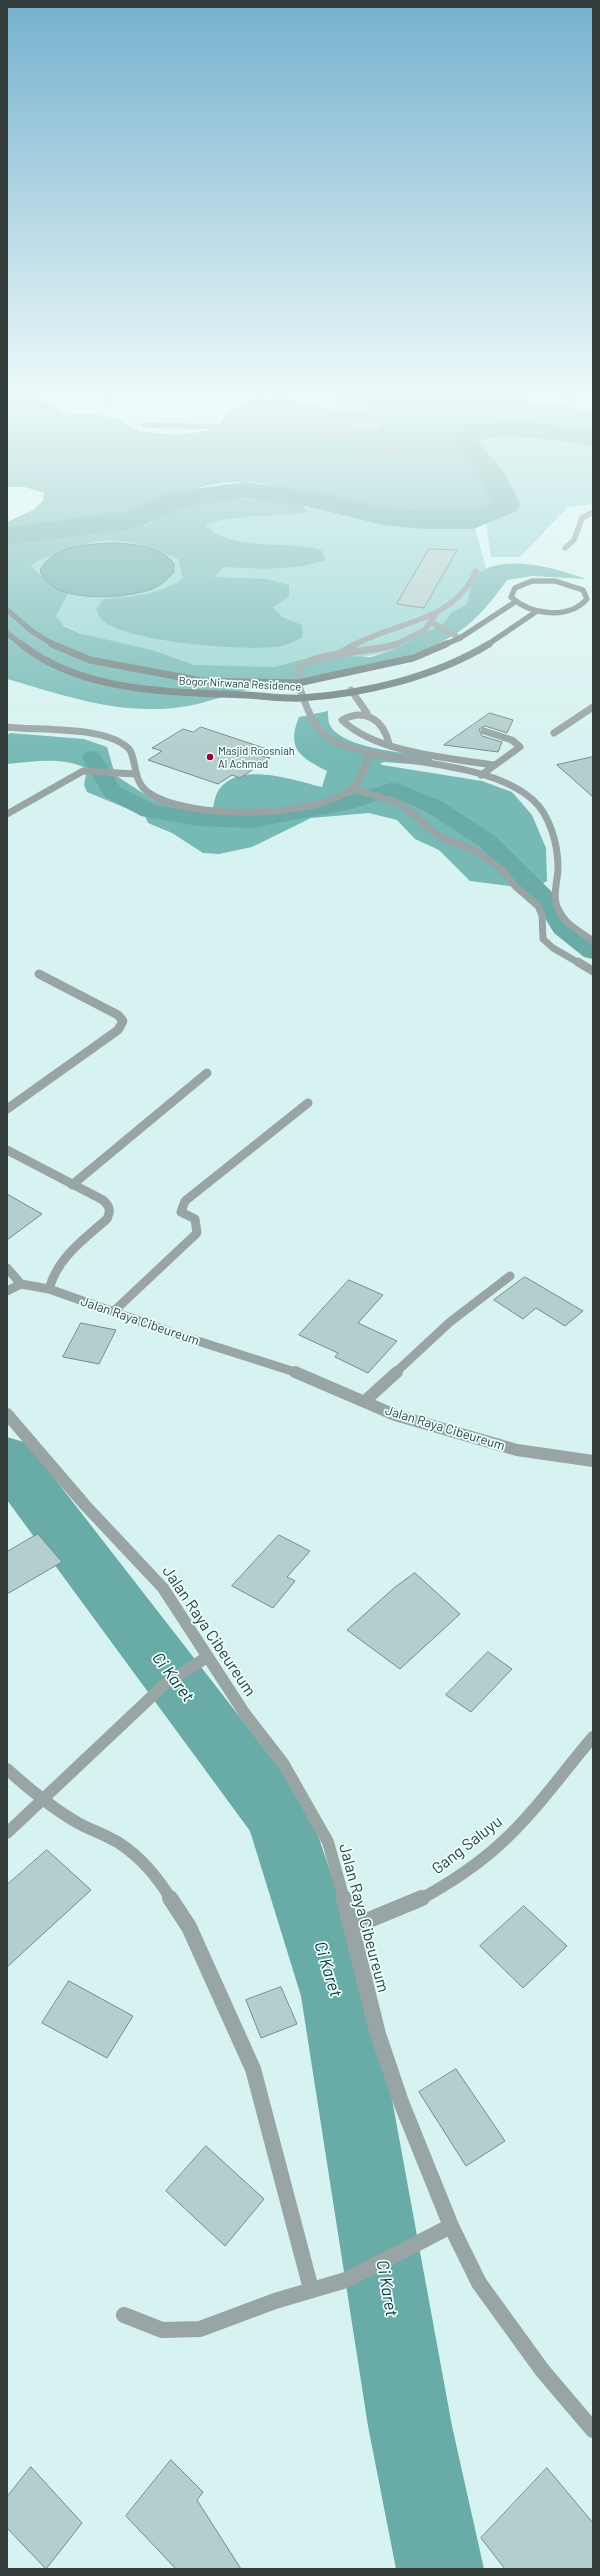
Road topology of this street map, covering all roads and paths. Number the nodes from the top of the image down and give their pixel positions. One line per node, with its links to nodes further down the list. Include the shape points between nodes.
1 (583, 517): 2 (street, via 574,540)
2 (565, 548)
3 (476, 571): 8 (street, via 463,597)
4 (590, 596): 5 (street, via 566,583 532,581 515,588 511,597); 7 (street, via 584,606 566,611)
5 (515, 602): 7 (street); 11 (street, Bogor Nirwana Residence)
6 (7, 610): 13 (street, Bogor Nirwana Residence, via 33,632 61,649 90,660 202,681)
7 (537, 610): 14 (street, Bogor Nirwana Residence, via 468,656 423,673)
8 (436, 614): 9 (street); 12 (street, via 387,630)
9 (433, 623): 11 (street); 12 (street, via 421,633 386,646)
10 (7, 633): 15 (street, Bogor Nirwana Residence, via 32,653 67,670 130,685 202,693)
11 (460, 638): 13 (street, Bogor Nirwana Residence, via 413,658)
12 (338, 654): 13 (street, via 302,664 297,672)
13 (298, 683): 15 (street)
14 (351, 690): 15 (street, Bogor Nirwana Residence); 17 (street)
15 (302, 698): 24 (street, via 320,731 338,742)
16 (593, 707): 18 (street)
17 (367, 713): 23 (street, via 388,732); 23 (street, via 342,720 346,728 356,734)
18 (586, 713): 19 (street); 22 (street)
19 (593, 717)
20 (7, 727): 26 (street, via 90,734 116,741 125,745 132,753)
21 (484, 731): 25 (street, via 520,744)
22 (554, 733)
23 (389, 744): 25 (street, via 408,750)
24 (370, 753): 27 (street); 28 (street)
25 (494, 765): 27 (street)
26 (135, 774): 28 (street, via 149,794 183,807 220,812 284,811 334,800); 29 (street, via 84,771)
27 (481, 775): 30 (street, via 525,792 542,808 548,820 558,865 554,896 562,915)
28 (353, 789): 31 (street, via 393,801 406,808 440,837 476,851 502,870 515,886 538,906 542,915 543,939 553,948)
29 (7, 814)
30 (593, 940)
31 (593, 971)
32 (39, 974): 35 (street, via 118,1015 123,1021 118,1030)
33 (207, 1073): 37 (street)
34 (308, 1103): 43 (street, via 185,1201 181,1212 195,1219 197,1233)
35 (7, 1109)
36 (7, 1150): 37 (street)
37 (72, 1185): 41 (street, via 103,1200 109,1206 110,1213 61,1260 51,1275)
38 (7, 1268): 40 (street)
39 (510, 1276): 44 (street, via 450,1322)
40 (21, 1284): 41 (street, Jalan Raya Cibeureum); 42 (street)
41 (49, 1289): 43 (street, Jalan Raya Cibeureum)
42 (7, 1290)
43 (113, 1312): 44 (street, Jalan Raya Cibeureum, via 299,1373)
44 (364, 1401): 46 (street, Jalan Raya Cibeureum, via 395,1415 517,1450)
45 (7, 1414): 47 (street, Jalan Raya Cibeureum, via 85,1505 163,1588)
46 (593, 1461)
47 (207, 1657): 50 (street, via 164,1685); 52 (street, Jalan Raya Cibeureum, via 245,1714 283,1763 328,1842)
48 (593, 1737): 52 (street, Gang Saluyu, via 498,1846 451,1882 414,1903)
49 (7, 1769): 50 (street)
50 (41, 1799): 51 (street); 54 (street, via 78,1823 119,1843 140,1859 156,1876 189,1927 253,2069)
51 (7, 1833)
52 (352, 1928): 53 (street, Jalan Raya Cibeureum, via 378,2034 401,2102)
53 (451, 2226): 54 (street, via 346,2280); 56 (street, Jalan Raya Cibeureum, via 479,2283 542,2370)
54 (311, 2289): 55 (street, via 207,2326 181,2331 156,2328)
55 (124, 2315)
56 (593, 2430)

